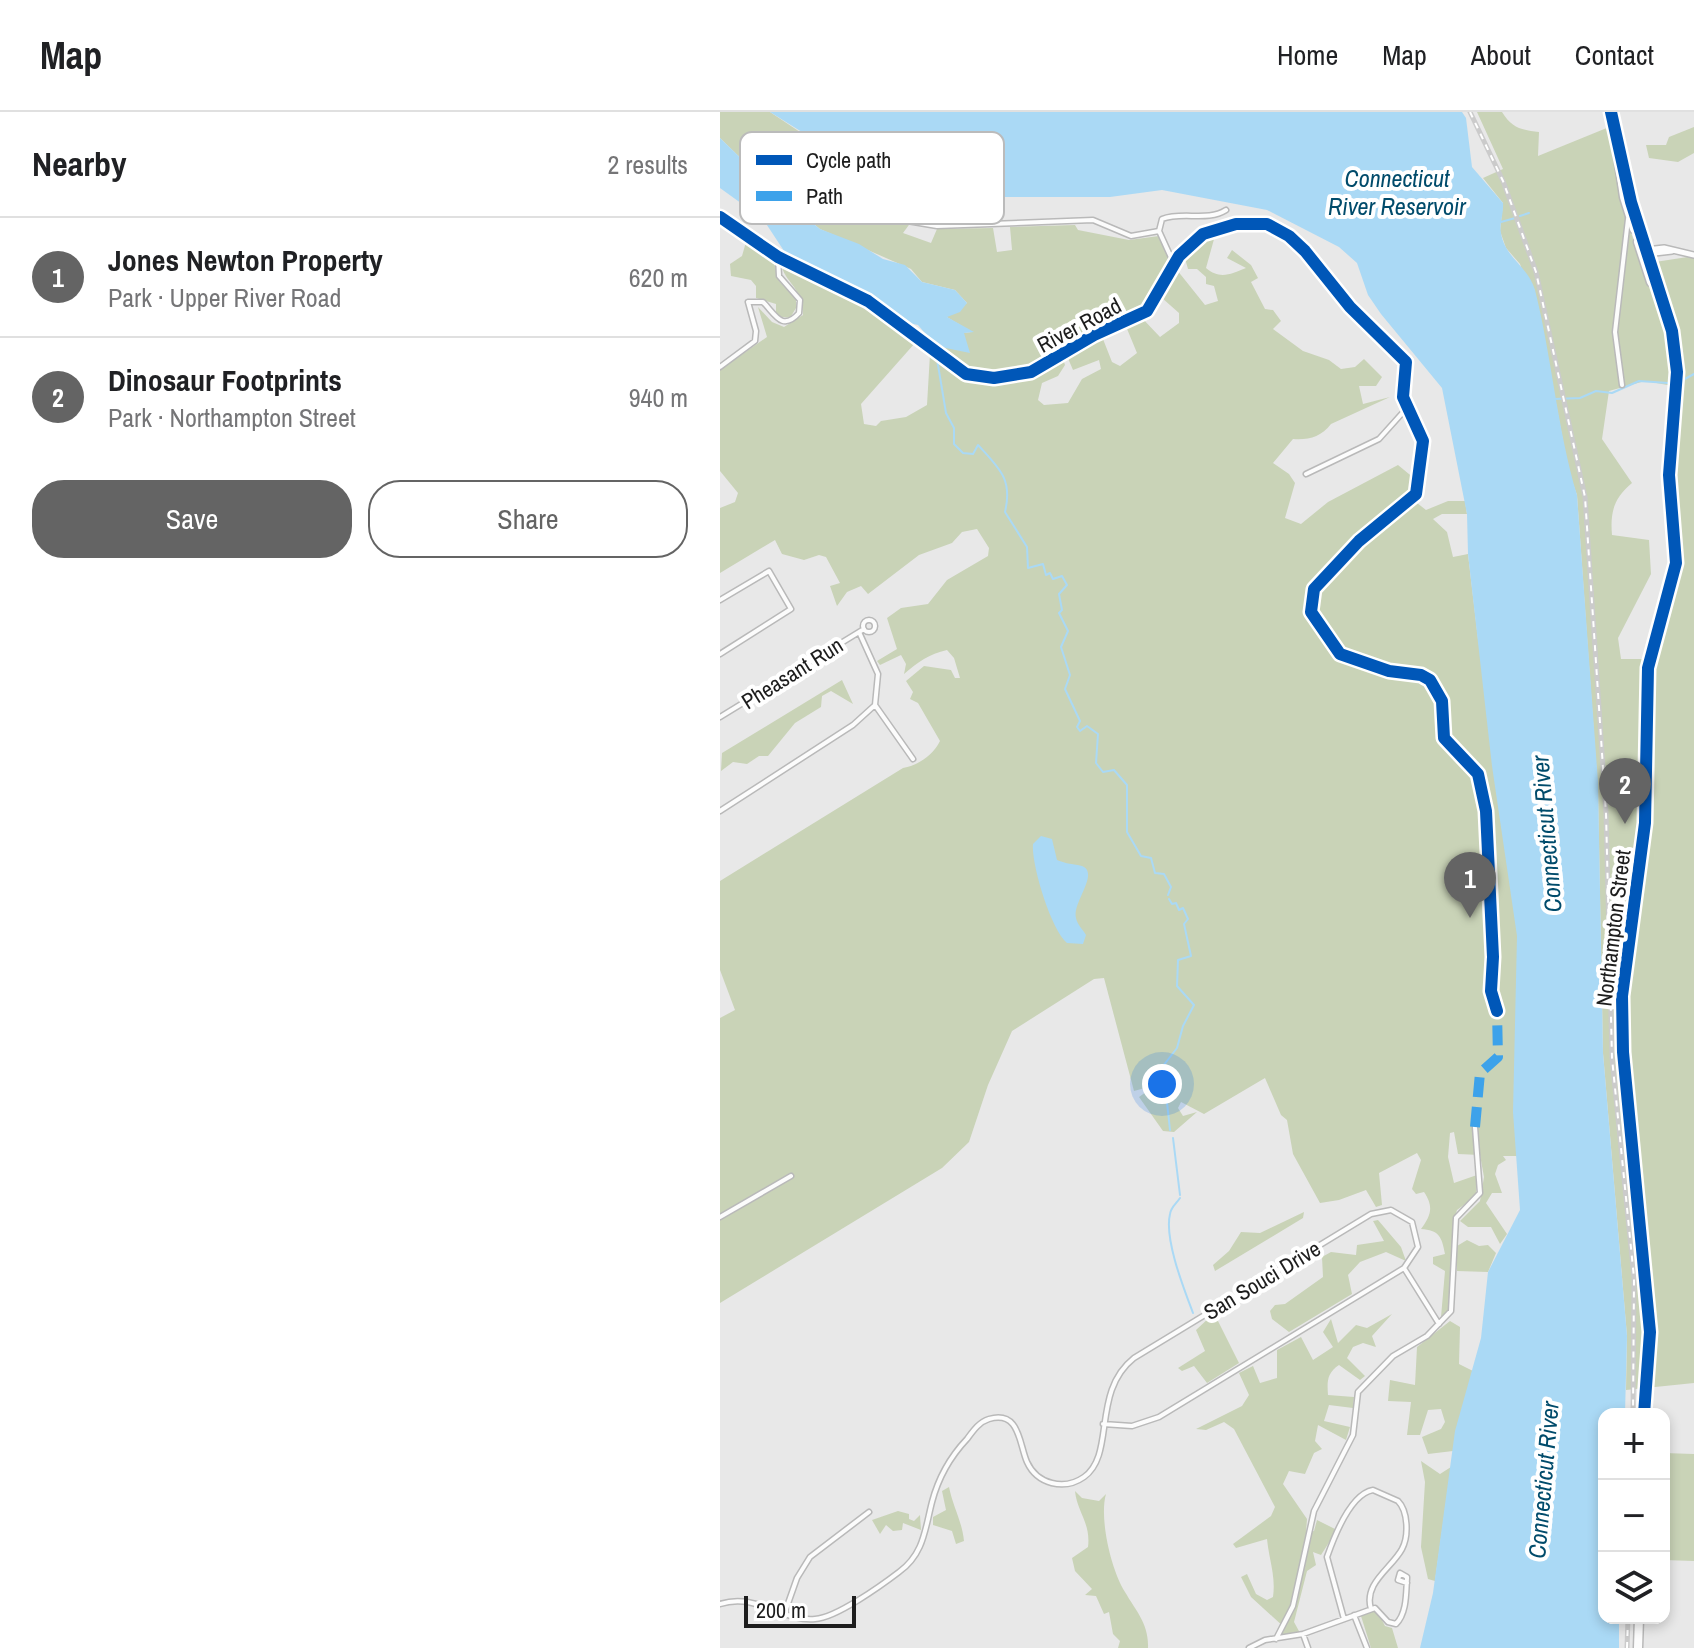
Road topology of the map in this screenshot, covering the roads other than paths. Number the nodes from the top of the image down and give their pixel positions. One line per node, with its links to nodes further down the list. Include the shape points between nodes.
1 (1611, 112): 3 (main road); 9 (main road)
2 (1226, 210): 8 (street, via 1214,216 1166,217)
3 (1628, 213): 9 (main road); 14 (street, via 1615,332)
4 (720, 217): 11 (street, River Road)
5 (1004, 223): 8 (street, via 1093,220 1131,236)
6 (925, 224): 7 (street)
7 (989, 224)
8 (1159, 231): 12 (street)
9 (1646, 252): 10 (street); 29 (main road, Northampton Street, via 1676,354 1669,475 1676,563 1649,661 1645,823 1622,996 1649,1309)
10 (1694, 255)
11 (778, 257): 12 (street, River Road, via 868,301 966,374 994,378 1031,372 1147,311); 13 (street, via 778,274 799,299 799,313 783,322 762,301 748,302 755,341)
12 (1174, 264): 15 (street, River Road, via 1191,242 1217,228 1253,223 1279,228 1406,362)
13 (720, 367)
14 (1622, 385)
15 (1406, 409): 16 (street, via 1379,439); 23 (street, River Road, via 1423,441 1416,494 1314,589 1311,612 1340,654 1430,680 1442,701 1444,738 1478,774 1487,823 1491,991)
16 (1306, 474)
17 (720, 600): 18 (street, via 770,572 791,609)
18 (720, 654)
19 (875, 705): 20 (street, Pheasant Run, via 878,674 861,631); 21 (street); 22 (street, via 853,725)
20 (720, 717)
21 (913, 759)
22 (720, 811)
23 (1497, 1011)
24 (1475, 1127): 28 (street, via 1480,1193 1456,1218 1453,1306)
25 (791, 1176): 26 (street)
26 (720, 1217)
27 (1404, 1268): 28 (street); 30 (street, via 1159,1417 1132,1426); 30 (street, San Souci Drive, via 1417,1252 1415,1227 1396,1211 1371,1214 1126,1365 1109,1393)
28 (1439, 1324): 40 (street, via 1393,1356 1358,1392 1353,1435 1314,1511 1293,1606)
29 (1644, 1408)
30 (1103, 1424): 35 (street, San Souci Drive, via 1092,1469 1075,1482 1058,1485 1032,1470 1010,1421 984,1421 945,1469 924,1541 906,1566 824,1617)
31 (869, 1512): 35 (street, via 810,1558)
32 (1407, 1583): 34 (street, via 1398,1622 1388,1622 1379,1608)
33 (720, 1604): 35 (street, via 747,1601)
34 (1371, 1609): 36 (street); 37 (street, via 1370,1594 1404,1546 1406,1521 1398,1501 1373,1490 1353,1505 1327,1557)
35 (785, 1612)
36 (1354, 1615): 37 (street); 43 (street)
37 (1344, 1619): 39 (street)
38 (1639, 1624): 44 (main road)
39 (1303, 1634): 40 (street); 42 (street)
40 (1276, 1639): 41 (street)
41 (1249, 1648)
42 (1308, 1648)
43 (1367, 1648)
44 (1638, 1648)

